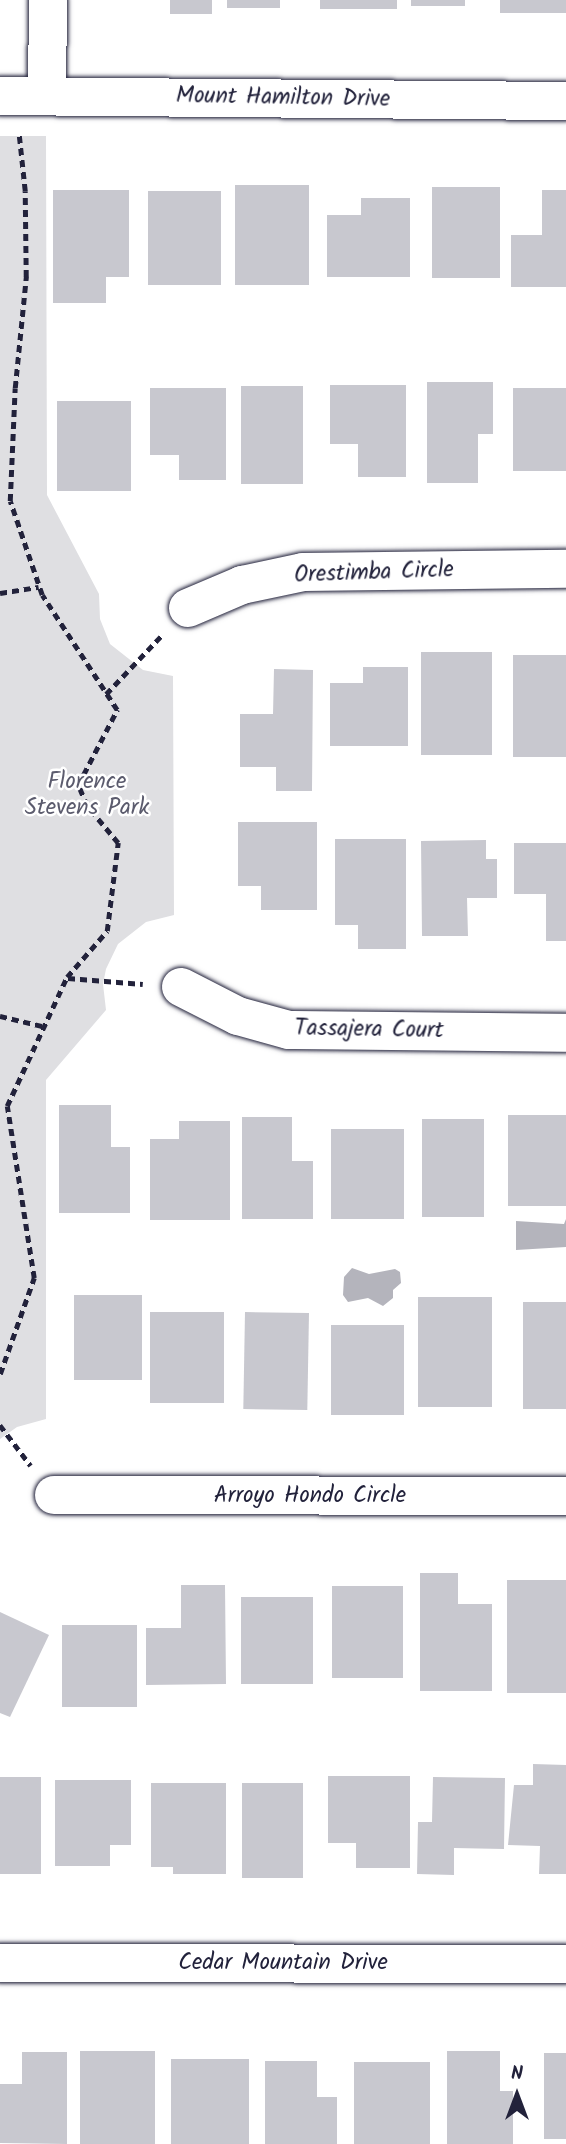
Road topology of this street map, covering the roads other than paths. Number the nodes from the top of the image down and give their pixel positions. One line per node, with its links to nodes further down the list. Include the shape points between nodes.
1 (48, 0): 2 (street)
2 (21, 96): 3 (street, Mount Hamilton Drive)
3 (566, 101)
4 (566, 569): 5 (street, Orestimba Circle, via 303,572 242,585)
5 (188, 608)
6 (181, 987): 7 (street, Tassajera Court, via 238,1016 289,1030)
7 (566, 1032)
8 (54, 1495): 9 (street, Arroyo Hondo Circle)
9 (566, 1496)
10 (0, 1963): 11 (street, Cedar Mountain Drive)
11 (566, 1964)

